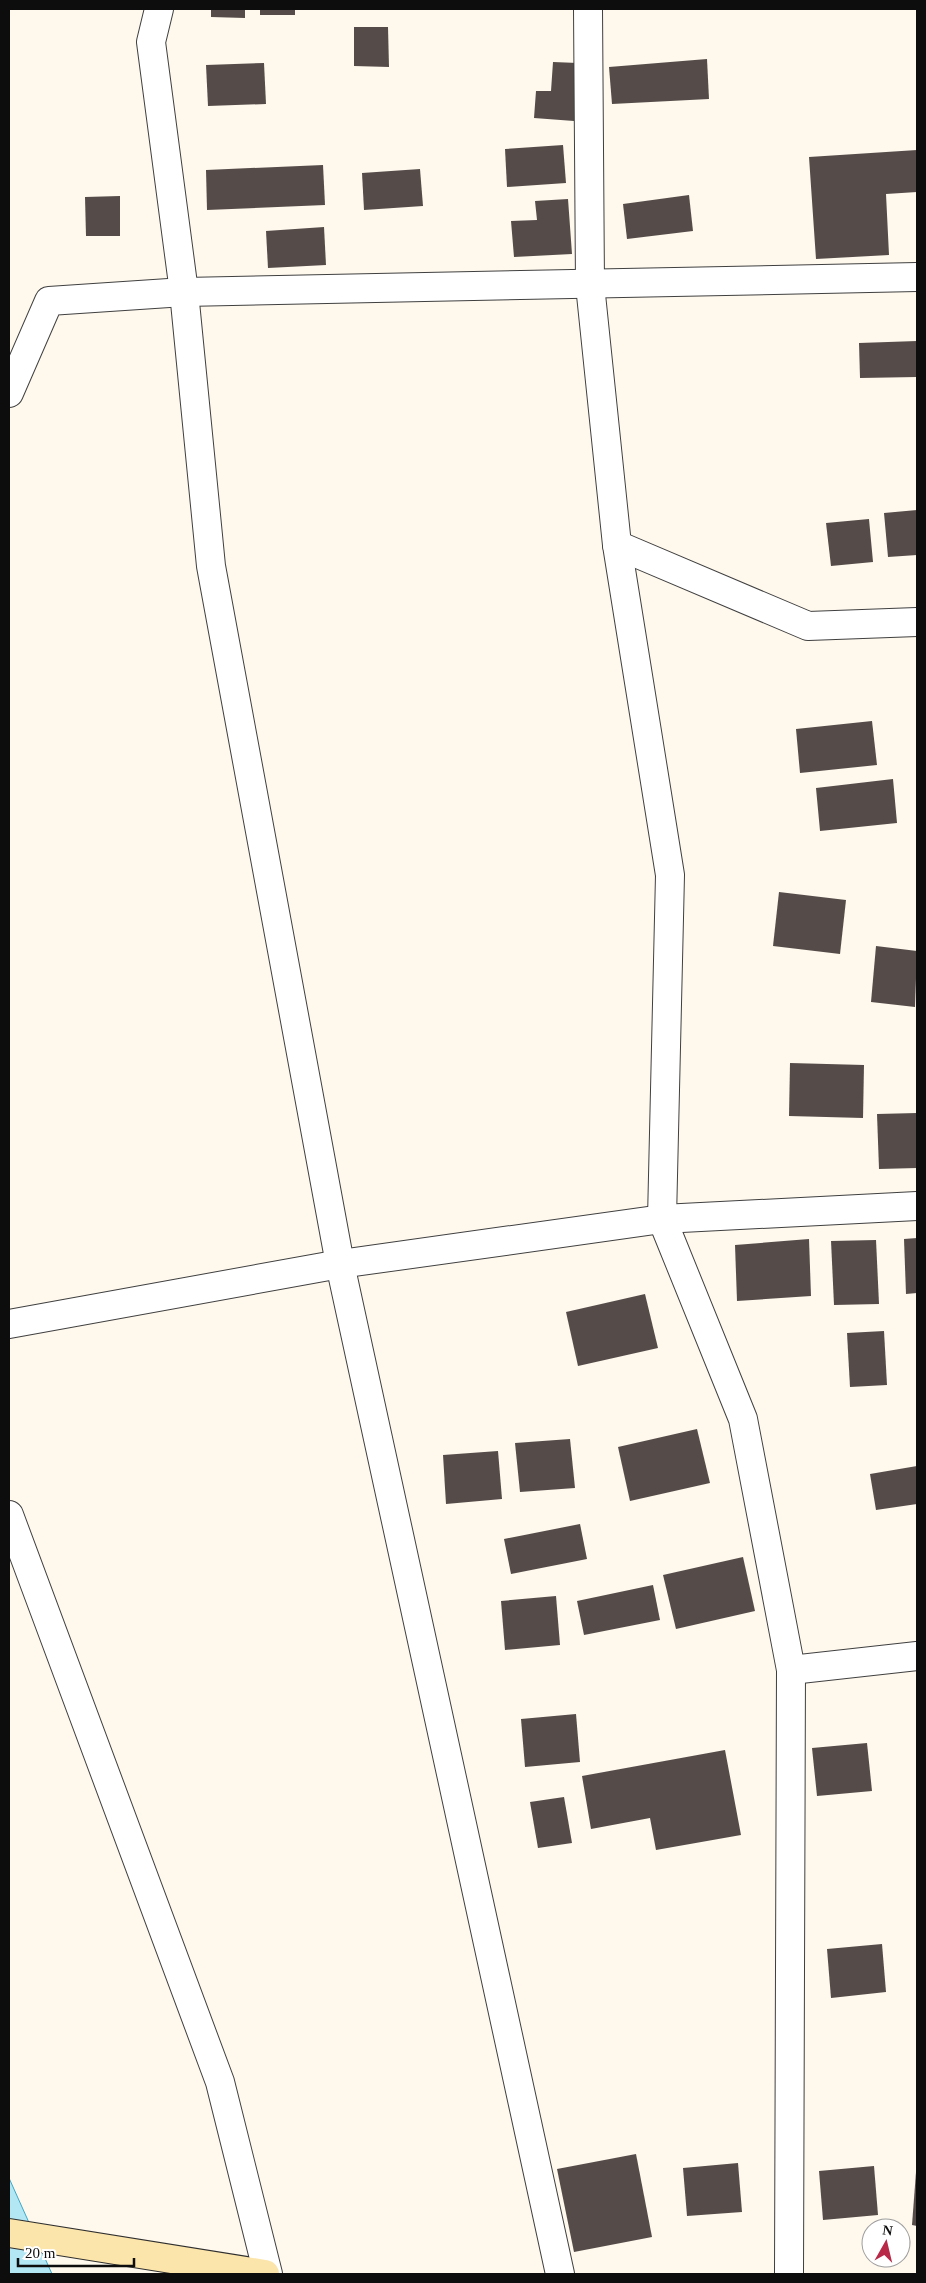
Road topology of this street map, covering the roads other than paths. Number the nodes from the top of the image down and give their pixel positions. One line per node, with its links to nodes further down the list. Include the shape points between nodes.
1 (159, 9): 5 (street, via 151,42)
2 (588, 9): 4 (street)
3 (917, 277): 4 (street)
4 (590, 285): 5 (street); 7 (street)
5 (184, 292): 6 (street, via 49,301); 11 (street, via 211,566)
6 (9, 393)
7 (617, 545): 8 (street, via 808,626); 10 (street, via 670,875)
8 (917, 622)
9 (917, 1206): 10 (street)
10 (662, 1219): 11 (street); 15 (street, via 743,1419)
11 (340, 1264): 12 (street); 18 (street)
12 (9, 1324)
13 (9, 1515): 17 (street, via 220,2082)
14 (917, 1656): 15 (street)
15 (791, 1670): 19 (street)
16 (9, 2233): 17 (main road)
17 (266, 2274)
18 (560, 2274)
19 (789, 2274)

